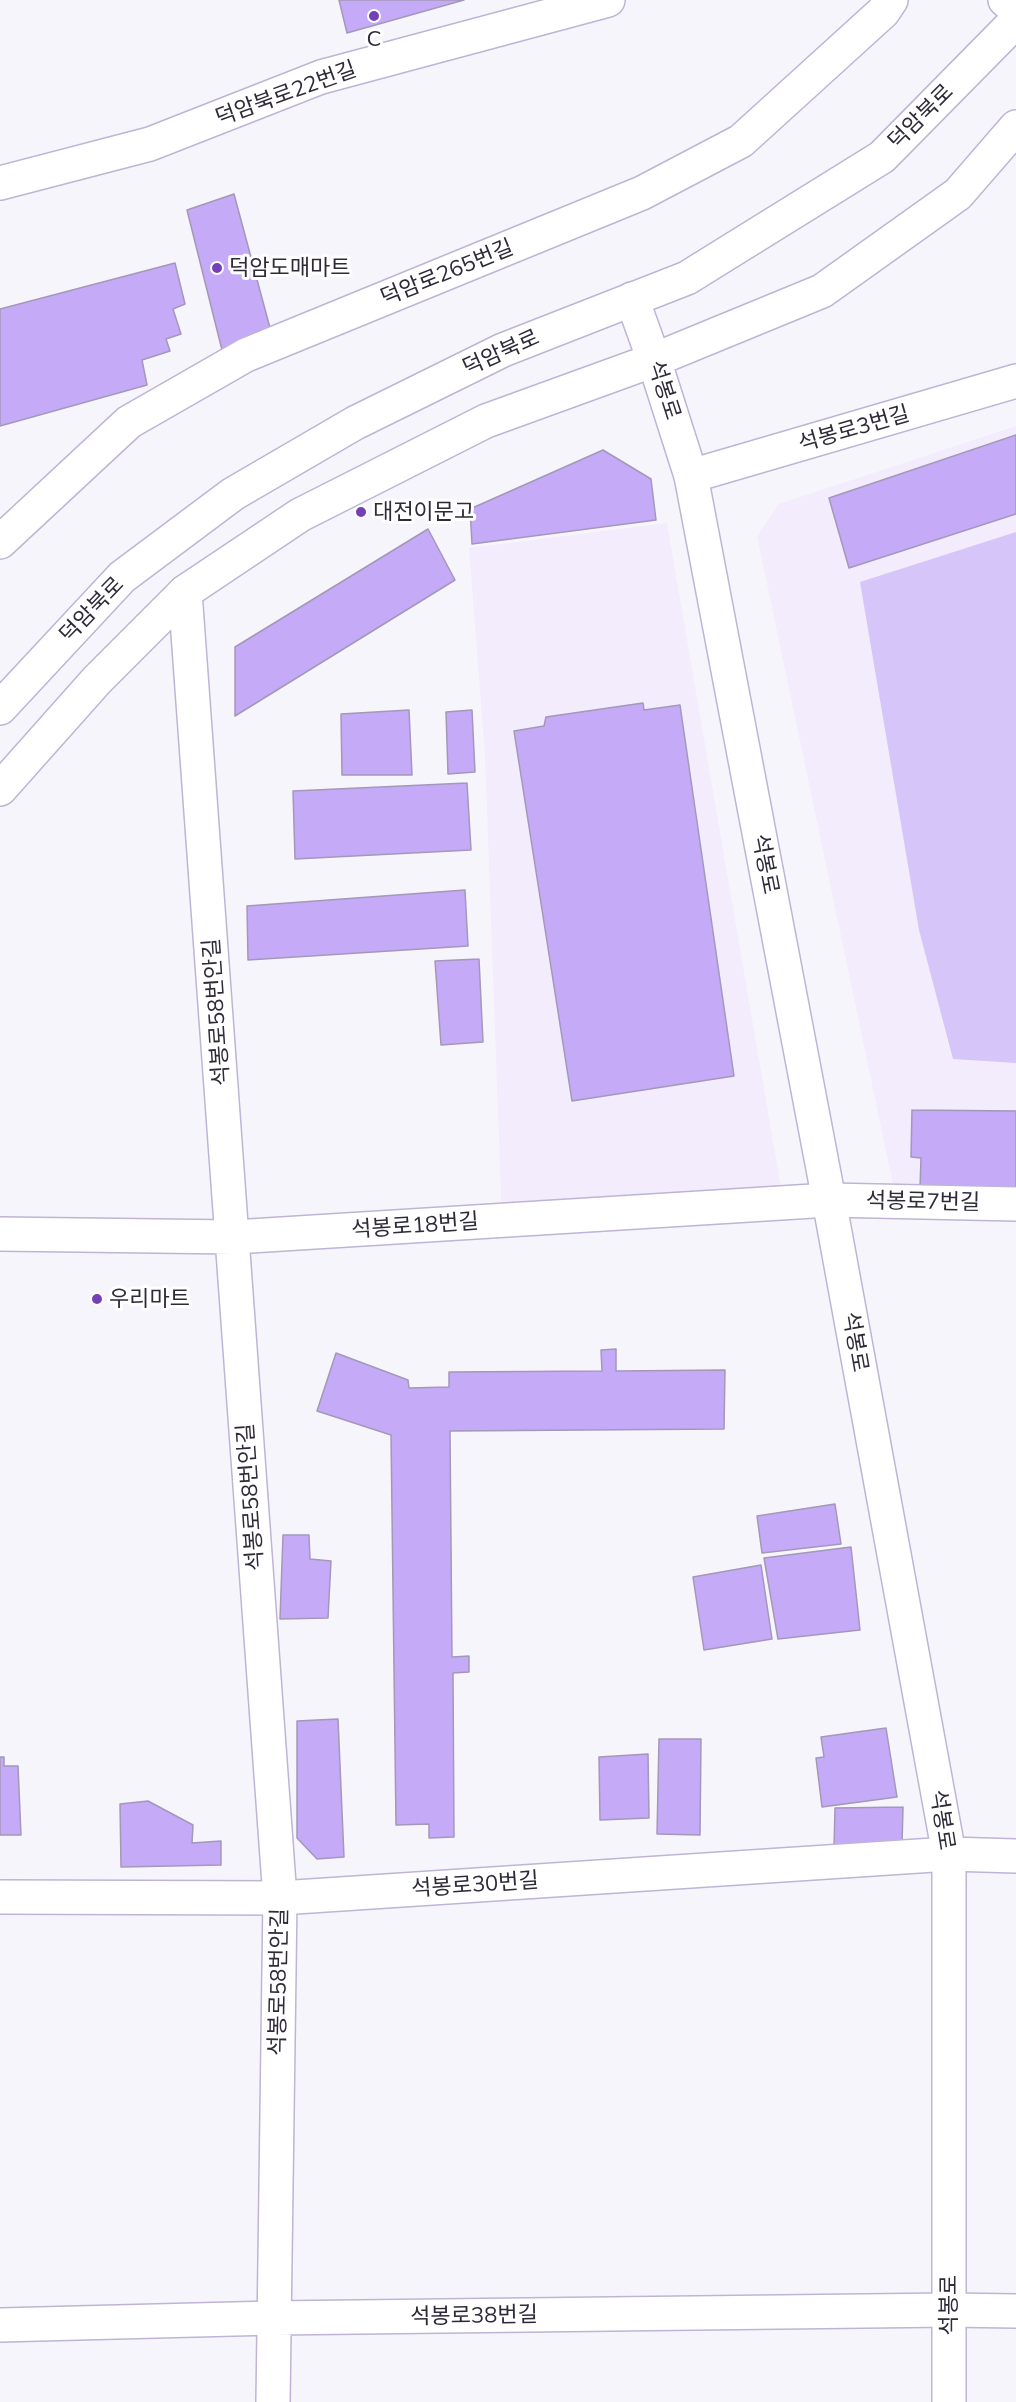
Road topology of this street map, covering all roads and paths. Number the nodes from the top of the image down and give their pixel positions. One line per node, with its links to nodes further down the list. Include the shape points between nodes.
1 (608, 0): 4 (street, 덕암북로22번길)
2 (891, 0): 13 (street, 덕암로265번길, via 883,12 741,141 642,193 246,355 129,422)
3 (1005, 0): 5 (street)
4 (576, 4): 8 (street, 덕암북로22번길, via 321,77 150,144)
5 (1016, 9)
6 (1016, 21): 9 (street, 덕암북로, via 882,157 687,278)
7 (1016, 127): 10 (street, via 958,194 822,291)
8 (0, 183)
9 (632, 298): 10 (street, 석봉로); 15 (street, 덕암북로, via 503,350 376,412 232,494 122,577)
10 (654, 360): 12 (street, 석봉로); 14 (street, via 486,421 300,515)
11 (1016, 381): 12 (street, 석봉로3번길)
12 (691, 476): 17 (street, 석봉로)
13 (0, 542)
14 (185, 592): 16 (street, via 97,680); 20 (street, 석봉로58번안길)
15 (0, 708)
16 (0, 789)
17 (829, 1200): 18 (street, 석봉로7번길); 20 (street, 석봉로18번길); 21 (street, 석봉로)
18 (1016, 1204)
19 (0, 1234): 20 (street, 석봉로18번길)
20 (234, 1237): 24 (street, 석봉로58번안길)
21 (948, 1854): 22 (street, 석봉로30번길); 24 (street, 석봉로30번길); 25 (street, 석봉로)
22 (1016, 1856)
23 (0, 1897): 24 (street, 석봉로30번길)
24 (280, 1898): 27 (street, 석봉로58번안길)
25 (948, 2310): 26 (street, 석봉로38번길); 27 (street, 석봉로38번길); 30 (street, 석봉로)
26 (1016, 2311)
27 (273, 2318): 28 (street, 석봉로38번길); 29 (street, 석봉로58번안길)
28 (0, 2325)
29 (273, 2402)
30 (948, 2402)

